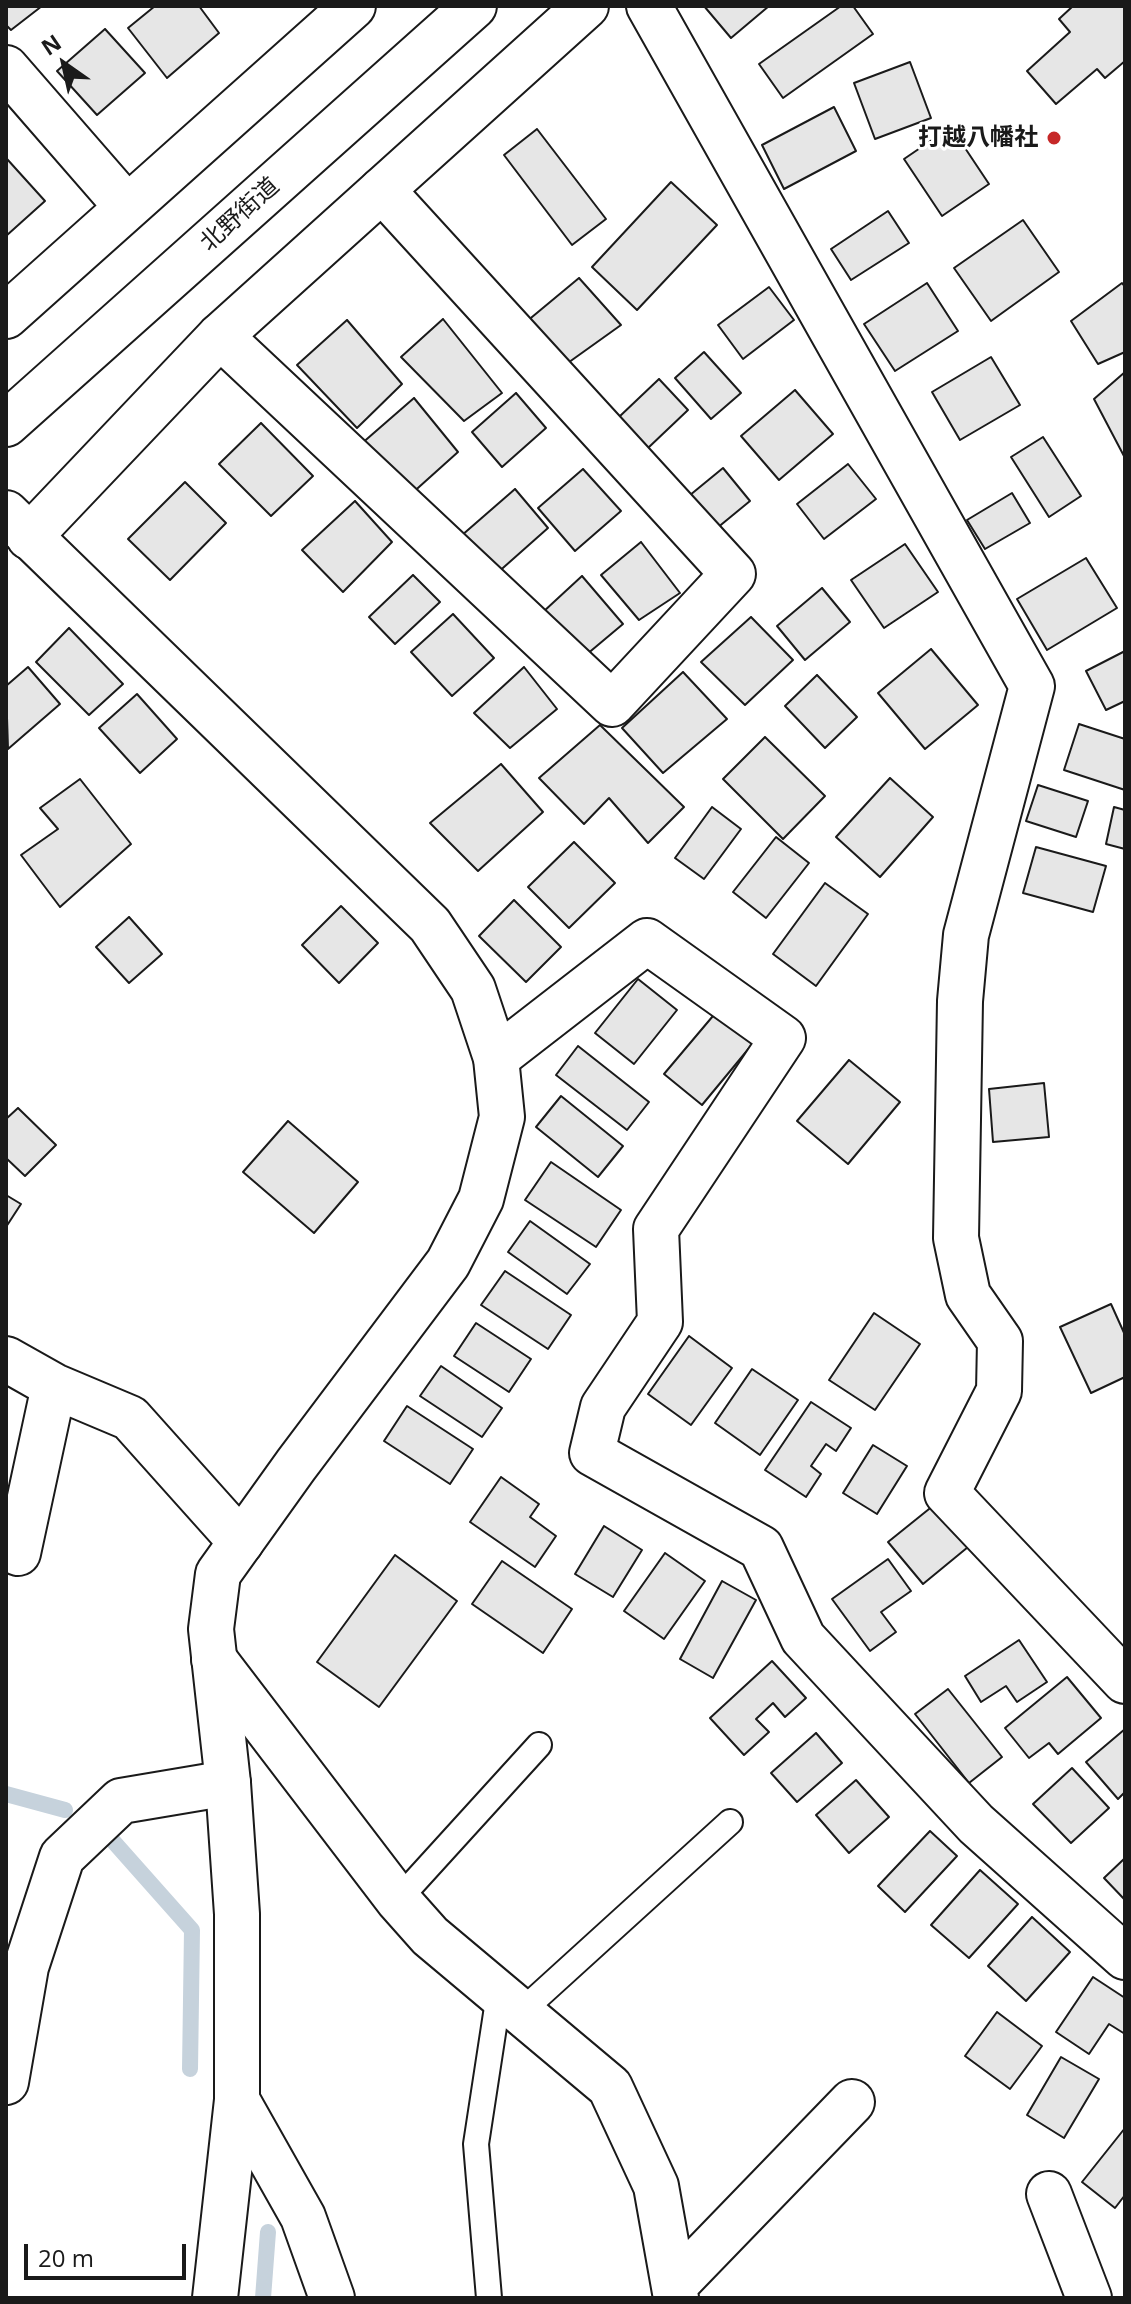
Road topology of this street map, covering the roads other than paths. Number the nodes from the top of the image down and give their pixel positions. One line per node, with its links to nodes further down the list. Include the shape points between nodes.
1 (353, 6): 7 (street)
2 (474, 6): 10 (street, 北野街道)
3 (586, 6): 6 (street)
4 (649, 6): 18 (street, via 1032,686 966,935 960,1001 956,1238 968,1295 1000,1341 999,1391 947,1493)
5 (6, 68): 7 (street)
6 (382, 190): 9 (street); 9 (street, via 733,574 612,704)
7 (127, 207): 8 (street)
8 (6, 316)
9 (220, 336): 11 (street)
10 (6, 424)
11 (18, 525): 12 (street, via 430,925 473,989)
12 (496, 1058): 15 (street, via 502,1117 481,1199 448,1263); 23 (street, via 647,941 783,1038 656,1229 660,1322 603,1407 592,1453 761,1548 803,1638 976,1824)
13 (6, 1359): 14 (street)
14 (54, 1386): 15 (street, via 130,1418); 16 (street)
15 (241, 1542): 17 (street, via 218,1574 211,1629)
16 (18, 1553)
17 (214, 1659): 20 (street); 22 (street)
18 (1125, 1681)
19 (539, 1745): 22 (lane)
20 (228, 1783): 25 (street, via 121,1801 62,1857 26,1967); 26 (street, via 237,1914)
21 (730, 1822): 24 (lane)
22 (398, 1900): 24 (street, via 430,1936)
23 (1125, 1957)
24 (510, 2003): 29 (street, via 610,2087 656,2186); 32 (lane, via 476,2144)
25 (6, 2082)
26 (237, 2100): 30 (street); 31 (street, via 303,2217)
27 (852, 2102): 29 (street)
28 (1049, 2194): 33 (street)
29 (675, 2292)
30 (215, 2298)
31 (332, 2298)
32 (489, 2298)
33 (1089, 2298)

